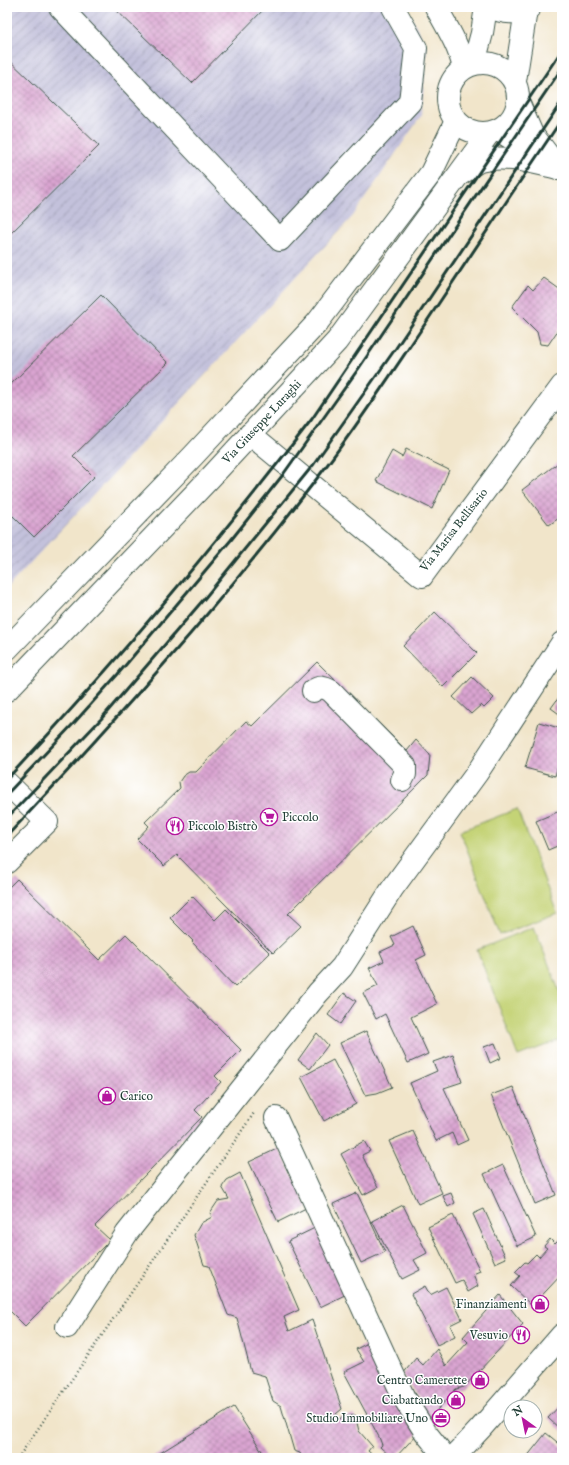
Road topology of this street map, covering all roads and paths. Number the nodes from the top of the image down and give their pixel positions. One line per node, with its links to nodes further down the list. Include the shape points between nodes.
1 (60, 7): 2 (street, via 280,240 410,102 416,48)
2 (393, 7)
3 (436, 7): 7 (street, via 461,56)
4 (486, 7): 7 (street, via 482,33)
5 (490, 7): 6 (street, via 512,12)
6 (528, 8): 8 (street)
7 (469, 66): 8 (street, via 486,62 497,65 507,71); 10 (street, via 455,76 449,87 450,110)
8 (515, 81): 9 (street, via 519,92)
9 (519, 104): 11 (street, via 508,124); 12 (street, via 532,134)
10 (456, 121): 11 (street, via 475,133); 17 (street, via 431,173 317,323)
11 (494, 131): 12 (street); 13 (street, Via Giuseppe Luraghi)
12 (560, 169): 13 (street, via 515,159 496,159 480,161)
13 (457, 176): 15 (street, Via Giuseppe Luraghi, via 337,342)
14 (562, 386): 15 (street, Via Marisa Bellisario, via 422,576)
15 (250, 434): 18 (street, Via Giuseppe Luraghi)
16 (562, 643): 25 (street, via 477,773 392,889 342,967 318,993 128,1233)
17 (7, 649)
18 (7, 690)
19 (313, 691): 20 (street, via 325,687 405,766 406,774)
20 (402, 780)
21 (7, 783): 22 (street, via 47,822)
22 (7, 862)
23 (258, 1107): 27 (path)
24 (276, 1118): 28 (street, via 404,1398 426,1433)
25 (67, 1327)
26 (562, 1335): 29 (street)
27 (18, 1458)
28 (446, 1458)
29 (453, 1458)

